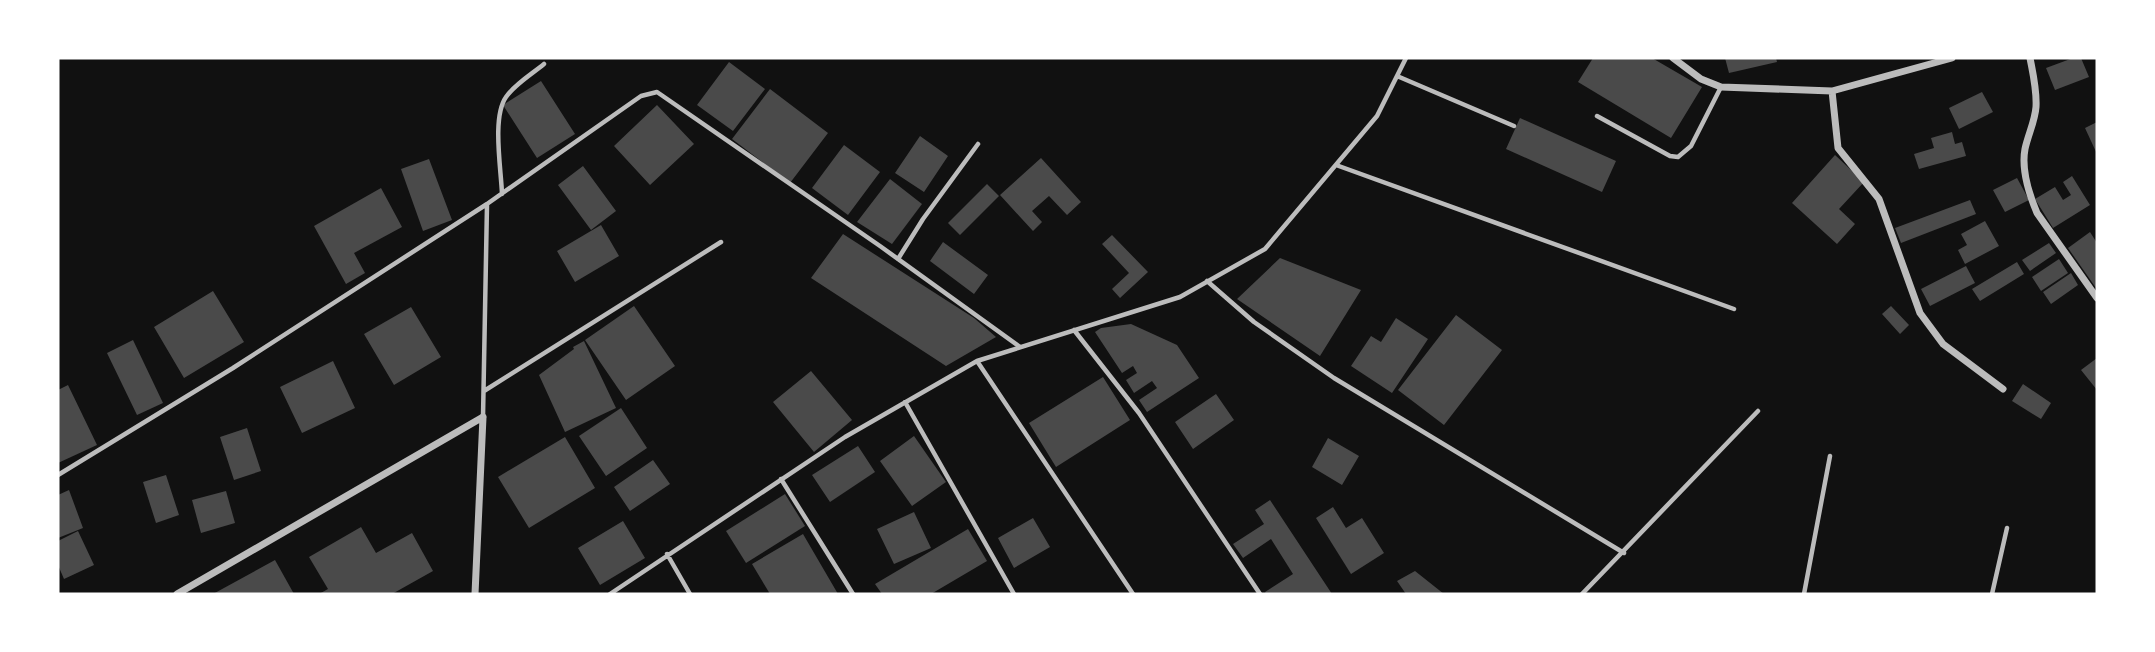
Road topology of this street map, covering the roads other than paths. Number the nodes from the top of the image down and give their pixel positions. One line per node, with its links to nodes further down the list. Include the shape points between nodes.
1 (1406, 58): 6 (lane)
2 (1673, 58): 7 (street)
3 (1952, 58): 8 (street)
4 (2030, 58): 18 (street, via 2036,108 2024,164 2031,200)
5 (544, 64): 13 (lane, via 501,104)
6 (1397, 76): 10 (lane); 12 (lane, via 1377,116)
7 (1721, 88): 8 (street); 9 (lane, via 1691,146 1678,157)
8 (1832, 91): 23 (street, via 1838,148 1879,199 1920,313 1943,344)
9 (1597, 116)
10 (1514, 126)
11 (978, 144): 16 (lane)
12 (1336, 165): 17 (lane, via 1265,249); 19 (lane)
13 (502, 194): 14 (lane); 16 (lane, via 641,96 657,92)
14 (487, 204): 24 (lane); 29 (lane)
15 (721, 242): 24 (lane)
16 (898, 259): 21 (lane)
17 (1207, 281): 20 (lane, via 1180,296); 32 (lane, via 1254,322 1334,378)
18 (2097, 299)
19 (1734, 309)
20 (1074, 330): 21 (lane); 41 (lane, via 1139,413)
21 (1020, 347): 22 (lane)
22 (976, 361): 25 (lane); 40 (lane)
23 (2003, 389)
24 (484, 391): 27 (lane)
25 (905, 402): 30 (lane); 39 (lane)
26 (1758, 411): 32 (lane)
27 (483, 417): 34 (street); 35 (street)
28 (1830, 456): 43 (lane)
29 (58, 475)
30 (781, 479): 33 (lane); 38 (lane)
31 (2007, 528): 44 (lane)
32 (1624, 553): 42 (lane)
33 (667, 554): 36 (lane); 37 (lane)
34 (177, 594)
35 (475, 594)
36 (610, 594)
37 (690, 594)
38 (853, 594)
39 (1014, 594)
40 (1133, 594)
41 (1261, 594)
42 (1582, 594)
43 (1804, 594)
44 (1992, 594)

